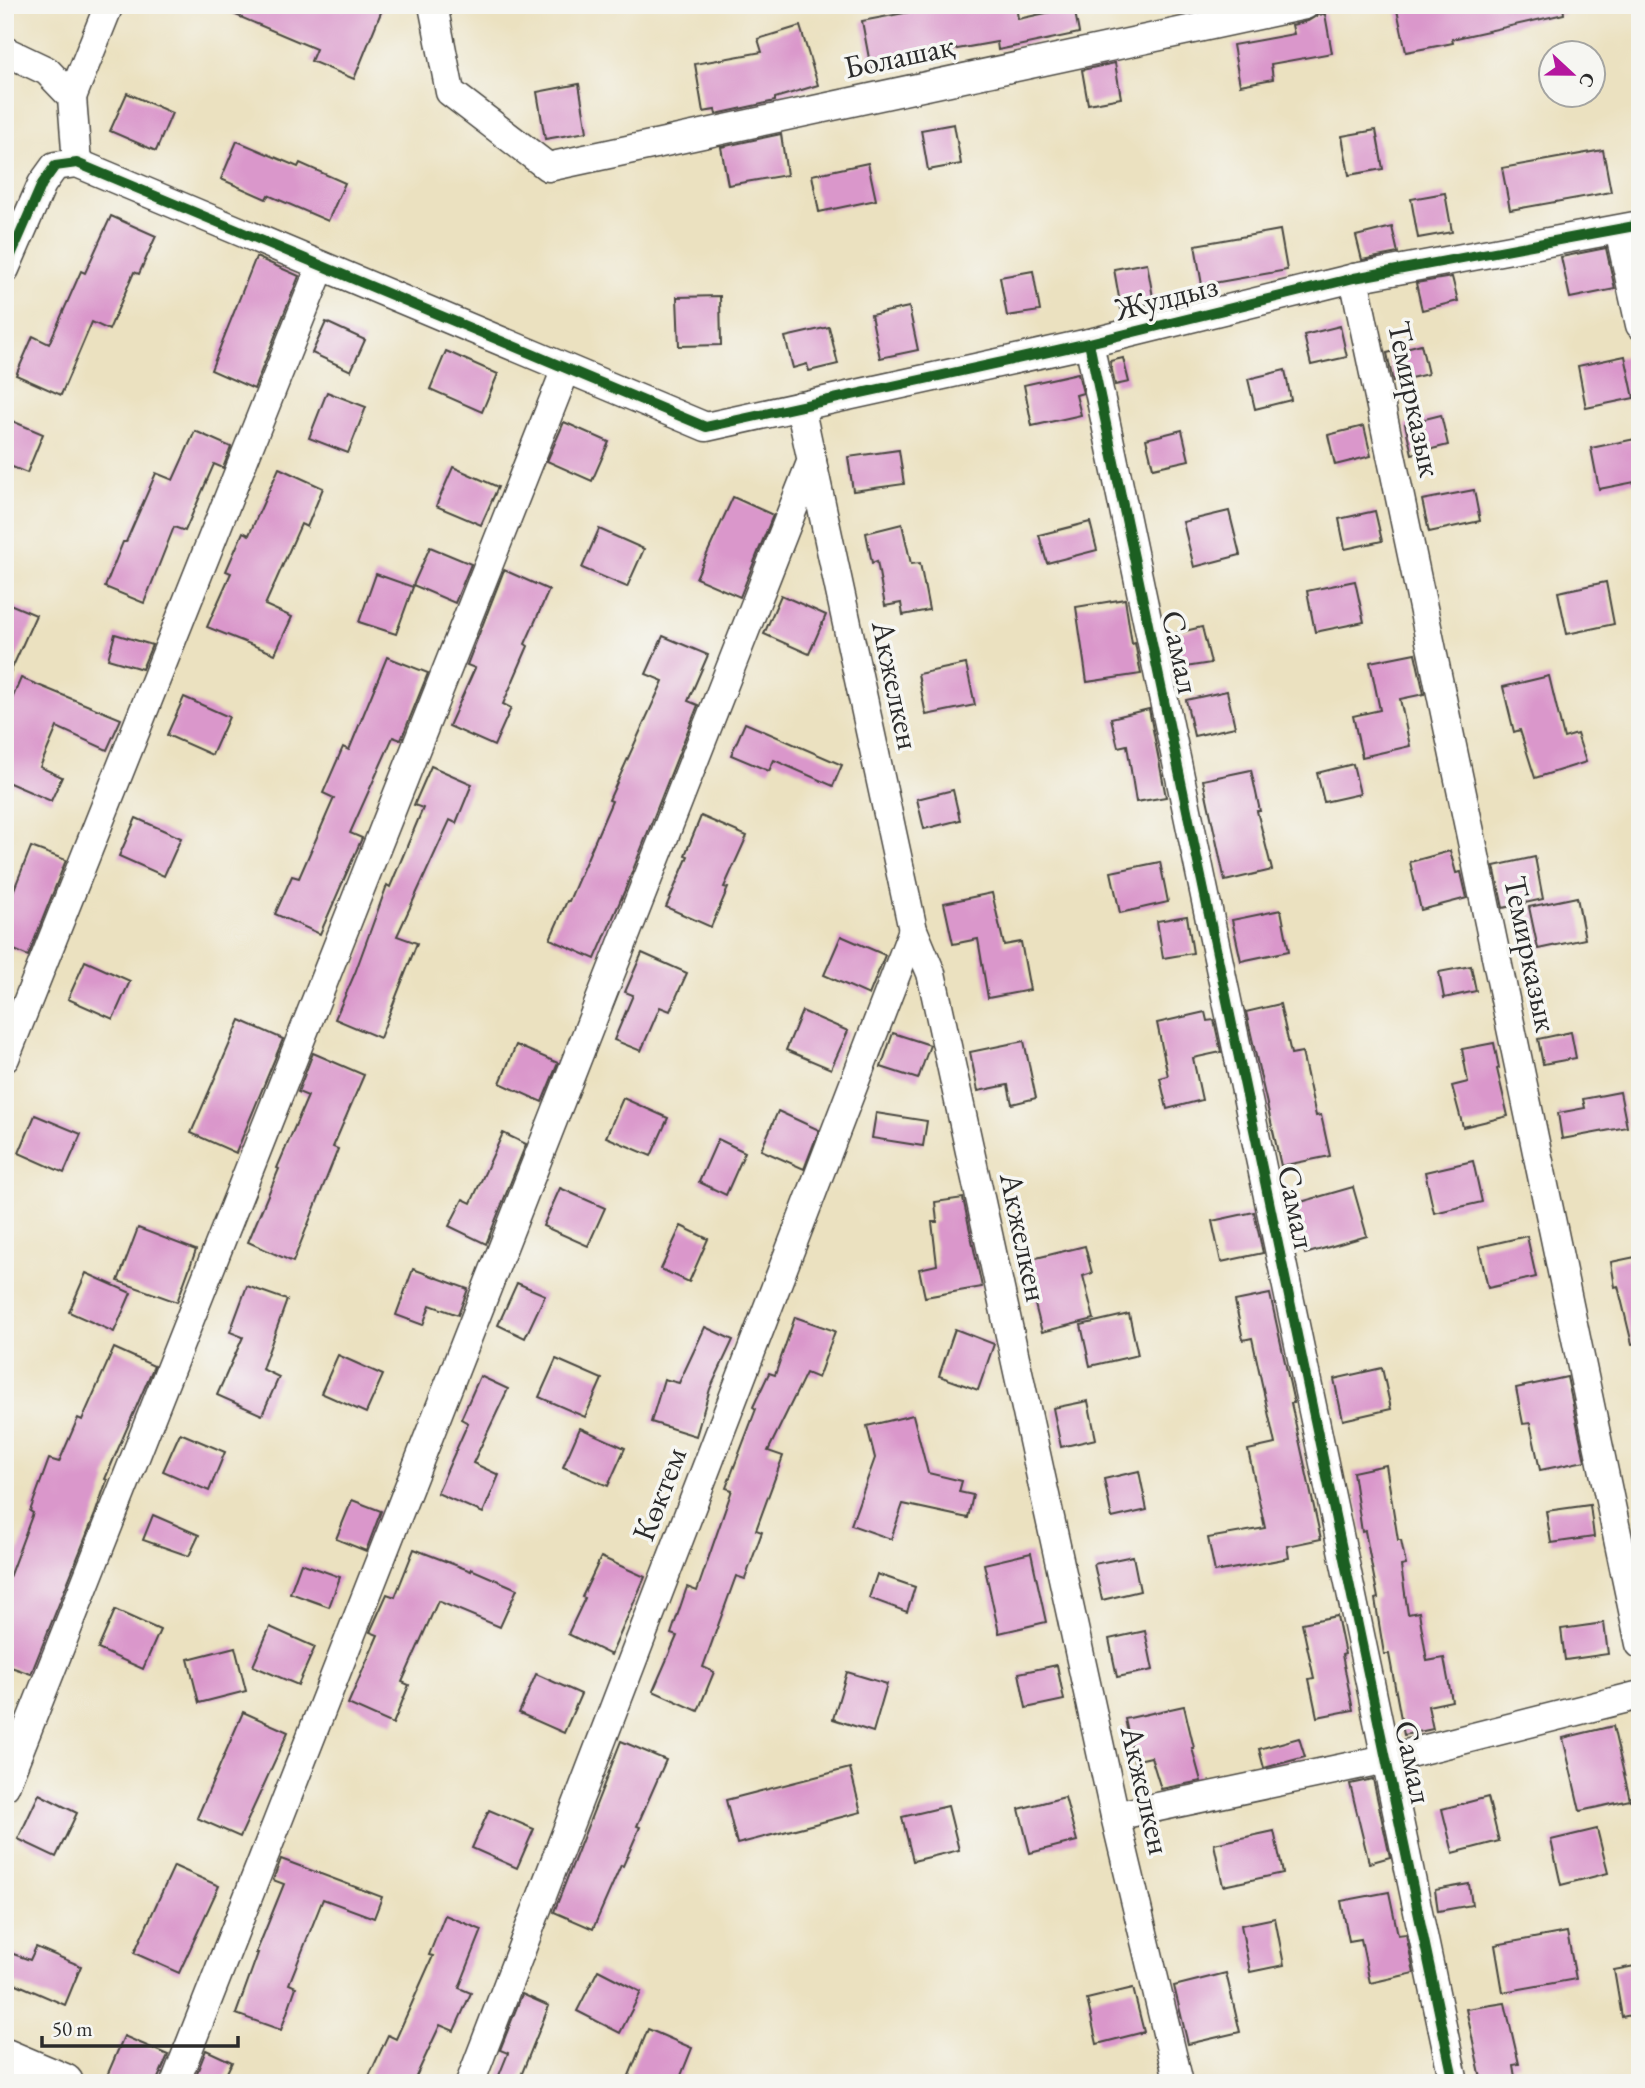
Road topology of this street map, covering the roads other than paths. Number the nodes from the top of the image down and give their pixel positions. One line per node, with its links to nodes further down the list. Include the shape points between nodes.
1 (109, 5): 5 (street)
2 (433, 5): 3 (street, Болашақ, via 450,92 548,167)
3 (1305, 5)
4 (5, 51): 5 (street, via 47,71)
5 (72, 97): 6 (street)
6 (77, 163): 8 (street); 9 (street, via 55,166 41,184)
7 (1630, 228): 10 (street, Жулдыз); 11 (street)
8 (321, 266): 13 (street); 17 (street)
9 (5, 269)
10 (1354, 278): 12 (street, Жулдыз); 18 (street, Темирказык)
11 (1640, 326)
12 (1089, 343): 14 (street, Жулдыз); 20 (street, Самал)
13 (566, 369): 14 (street, Жулдыз, via 706,427); 21 (street)
14 (800, 406): 15 (street, Акжелкен)
15 (812, 460): 16 (street, Акжелкен); 25 (street)
16 (913, 930): 22 (street, Акжелкен, via 931,973); 26 (street, Көктем)
17 (5, 1058)
18 (1640, 1644)
19 (1640, 1695): 20 (street)
20 (1386, 1759): 22 (street); 28 (street, Самал)
21 (5, 1786)
22 (1115, 1816): 27 (street, Акжелкен)
23 (5, 2058): 24 (street)
24 (64, 2083)
25 (175, 2083)
26 (470, 2083)
27 (1179, 2083)
28 (1454, 2083)

